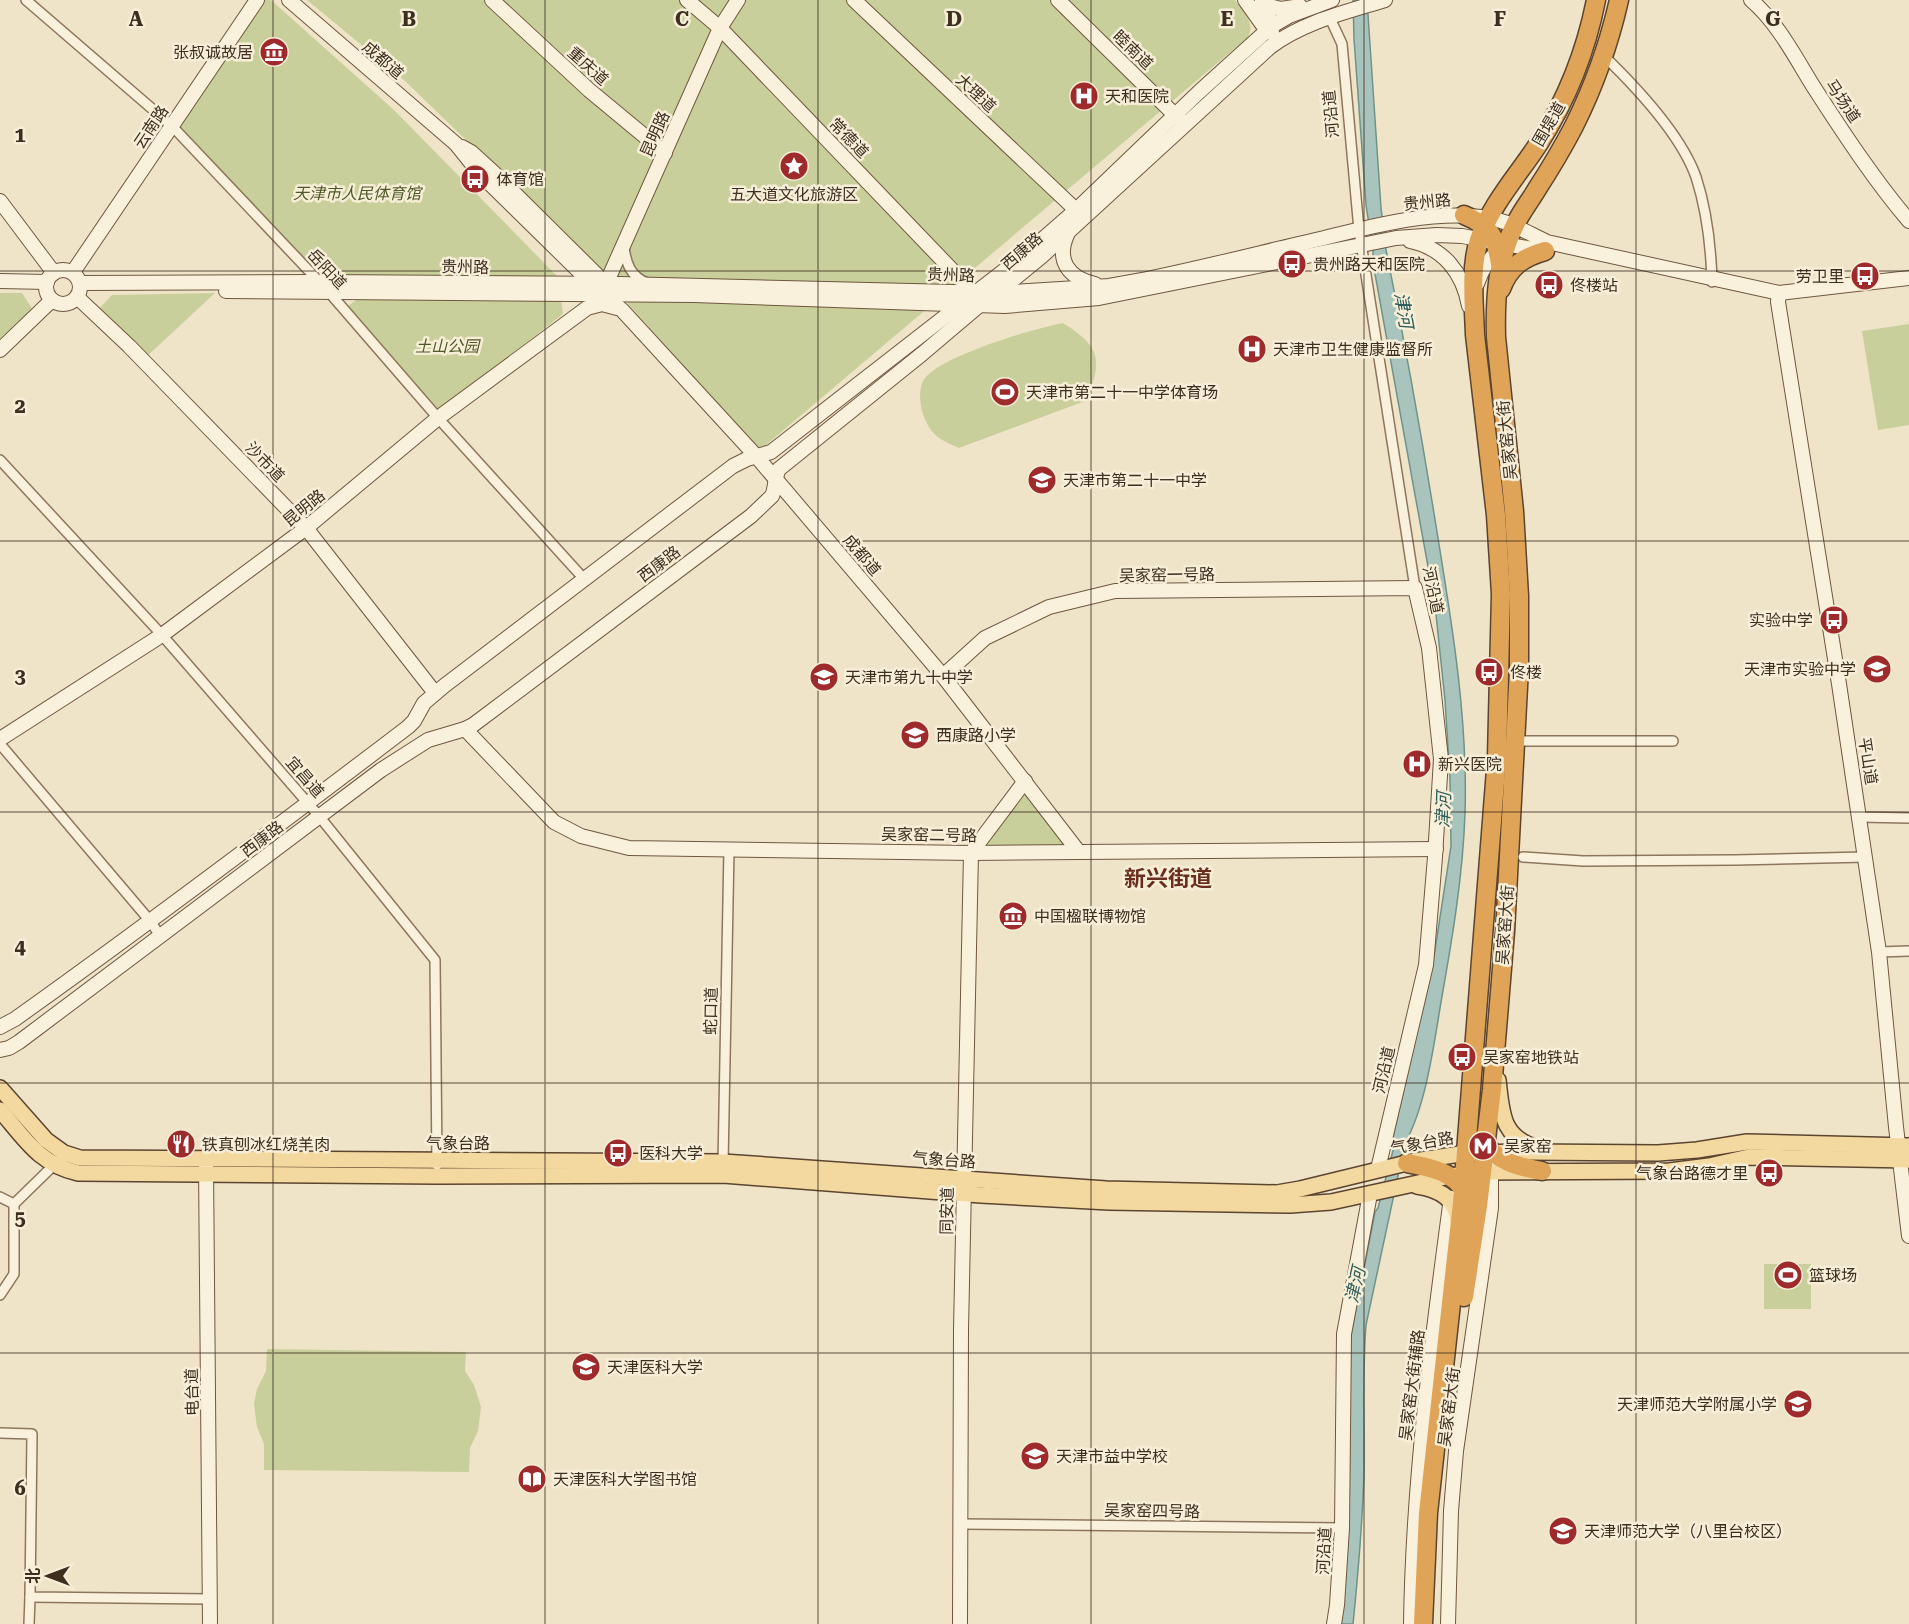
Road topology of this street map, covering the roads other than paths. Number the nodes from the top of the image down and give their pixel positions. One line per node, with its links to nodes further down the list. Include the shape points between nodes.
1 (26, 0): 23 (street, 岳阳道)
2 (258, 0): 23 (street, 云南路)
3 (289, 0): 24 (street, 成都道)
4 (492, 0): 25 (street, 重庆道, via 589,90)
5 (687, 0): 18 (street, 常德道)
6 (738, 0): 18 (street, 昆明路)
7 (854, 0): 27 (street, 大理道)
8 (1058, 0): 22 (street, 睦南道)
9 (1322, 0): 16 (street, via 1286,9)
10 (1332, 0): 19 (street)
11 (1385, 0): 17 (street)
12 (1596, 0): 35 (highway, 围堤道, via 1590,31 1563,102 1539,143)
13 (1617, 0): 21 (highway, 围堤道)
14 (1751, 0): 30 (street, 马场道, via 1763,10 1892,201)
15 (1762, 0): 28 (street, 马场道, via 1779,19)
16 (1254, 3): 19 (street); 20 (street, via 1257,31)
17 (1330, 18): 19 (street); 32 (street, 河沿道, via 1342,44)
18 (720, 28): 25 (street, 昆明路); 54 (street, 常德道)
19 (1274, 30): 20 (street, 西康路); 22 (street, 西康路, via 1270,47 1207,104)
20 (1248, 49): 22 (street, 西康路)
21 (1604, 56): 31 (highway, 围堤道, via 1574,125); 42 (street, via 1649,103 1695,175 1710,239)
22 (1180, 120): 27 (street, 西康路); 33 (street, 西康路)
23 (172, 126): 46 (street, 云南路); 47 (street, 岳阳道)
24 (456, 144): 39 (street, 成都道, via 480,174); 50 (street, 成都道, via 494,173)
25 (665, 153): 37 (street, 昆明路)
26 (0, 201): 45 (street)
27 (1076, 210): 54 (street, 西康路)
28 (1909, 212)
29 (1464, 216): 32 (street, 贵州路); 35 (highway, via 1479,221)
30 (1909, 220)
31 (1514, 225): 35 (highway, 吴家窑大街); 35 (street, 贵州路); 38 (street, 贵州路)
32 (1359, 230): 36 (street, 河沿道); 48 (street, 贵州路)
33 (1069, 231): 48 (street, via 1062,254 1066,267 1083,281); 52 (street, 西康路)
34 (1396, 238): 35 (street, 贵州路, via 1437,235); 36 (street, 贵州路); 58 (street, via 1421,243 1447,259 1467,294)
35 (1494, 241): 38 (street, 贵州路); 56 (highway, 吴家窑大街); 58 (highway, 吴家窑大街, via 1477,250)
36 (1361, 244): 54 (street, 贵州路, via 1099,298 1039,304); 66 (street, 河沿道)
37 (624, 246): 44 (street, via 630,270); 50 (street, 昆明路)
38 (1546, 247): 42 (street, 贵州路); 56 (highway, via 1514,267)
39 (566, 258): 43 (street, via 569,273); 50 (street, 成都道)
40 (1909, 278): 53 (street, 贵州路)
41 (0, 281): 45 (street, 贵州路)
42 (1712, 282): 53 (street, 贵州路)
43 (562, 285): 47 (street, 贵州路); 50 (street, 贵州路)
44 (652, 285): 50 (street, 贵州路); 54 (street, 贵州路)
45 (50, 286): 46 (street, 贵州路, via 63,270); 46 (street, 贵州路, via 62,304 68,304); 51 (street, 贵州路); 59 (street)
46 (77, 286): 47 (street, 贵州路); 64 (street, 沙市道, via 129,346)
47 (323, 286): 50 (street, 贵州路); 60 (street, 岳阳道)
48 (1108, 286): 52 (street, 贵州路)
49 (1909, 287): 53 (street, 贵州路)
50 (601, 288): 55 (street, 贵州路); 57 (street, 成都道)
51 (0, 290)
52 (996, 294): 54 (street, 西康路)
53 (1778, 298): 78 (street, 平山道)
54 (976, 299): 55 (street, 贵州路); 63 (street, 西康路, via 922,354 779,469)
55 (958, 305): 61 (street, 西康路, via 771,452)
56 (1495, 308): 72 (highway, 吴家窑大街, via 1519,596)
57 (622, 310): 60 (street, 昆明路, via 602,304 587,308); 61 (street, 成都道)
58 (1475, 335): 94 (highway, 吴家窑大街, via 1501,594 1497,757)
59 (0, 350)
60 (438, 418): 64 (street, 昆明路); 65 (street, 岳阳道)
61 (756, 456): 63 (street, 成都道); 65 (street, 西康路, via 738,462)
62 (0, 460): 67 (street, 宜昌道)
63 (775, 478): 68 (street, 成都道); 70 (street, 西康路, via 772,496 751,516)
64 (306, 528): 67 (street, 昆明路); 69 (street, 沙市道)
65 (585, 580): 69 (street, 西康路)
66 (1415, 588): 68 (street, 吴家窑一号路, via 1115,591 1049,607 985,638); 81 (street, 河沿道, via 1429,648 1442,759)
67 (162, 635): 71 (street, 昆明路); 76 (street, 宜昌道)
68 (943, 676): 75 (street, 成都道)
69 (435, 693): 76 (street, 西康路, via 408,727)
70 (465, 729): 77 (street, 西康路, via 428,740); 80 (street, 吴家窑二号路, via 554,822 581,836 629,848)
71 (0, 739)
72 (1515, 741): 73 (street); 92 (highway, 吴家窑大街)
73 (1673, 741)
74 (0, 744): 86 (street)
75 (1025, 781): 82 (street, 成都道); 83 (street)
76 (308, 804): 77 (street, 宜昌道); 86 (street, 西康路)
77 (319, 816): 87 (street, 西康路); 105 (street, 宜昌道, via 435,960)
78 (1859, 817): 79 (street); 85 (street, 平山道)
79 (1909, 818)
80 (729, 849): 83 (street, 吴家窑二号路); 106 (street, 蛇口道)
81 (1436, 849): 82 (street, 吴家窑二号路); 107 (street, 河沿道, via 1426,965)
82 (1078, 851): 83 (street, 吴家窑二号路)
83 (970, 853): 112 (street, 同安道)
84 (1523, 857): 85 (street, via 1583,861)
85 (1866, 857): 89 (street, 平山道)
86 (151, 922): 87 (street); 90 (street, 西康路)
87 (160, 936): 91 (street, 西康路, via 19,1042)
88 (1909, 951): 89 (street)
89 (1879, 952): 100 (street, 平山道)
90 (0, 1027)
91 (0, 1050)
92 (1495, 1053): 96 (highway, 吴家窑大街); 97 (main road, via 1506,1126 1516,1139)
93 (0, 1088): 98 (main road, 气象台路, via 46,1140)
94 (1470, 1097): 96 (highway, via 1474,1120); 99 (highway, 吴家窑大街)
95 (0, 1110): 103 (main road, 气象台路, via 35,1151)
96 (1488, 1150): 97 (main road, 气象台路); 99 (main road, 气象台路); 101 (highway); 109 (highway, 吴家窑大街)
97 (1549, 1152): 100 (main road, 气象台路, via 1674,1152 1747,1142); 101 (main road)
98 (64, 1153): 103 (street); 104 (main road, 气象台路, via 80,1158)
99 (1466, 1153): 102 (main road, 气象台路); 111 (highway, 吴家窑大街)
100 (1904, 1153): 108 (main road, 气象台路, via 1749,1157 1669,1171); 116 (street, 平山道)
101 (1510, 1162): 108 (highway); 109 (main road)
102 (1407, 1163): 107 (main road, 气象台路); 111 (highway, via 1428,1167)
103 (54, 1166): 104 (main road, 气象台路, via 78,1173); 115 (street)
104 (206, 1167): 105 (main road, 气象台路); 124 (street, 电台道)
105 (437, 1168): 106 (main road, 气象台路)
106 (723, 1168): 112 (main road, 气象台路)
107 (1380, 1169): 112 (main road, 气象台路, via 1277,1193)
108 (1542, 1171): 109 (main road, 气象台路)
109 (1485, 1175): 111 (main road); 111 (main road, 气象台路); 117 (highway, 吴家窑大街); 132 (street, via 1491,1208 1456,1451)
110 (1408, 1185): 111 (main road, 气象台路); 111 (main road, via 1436,1191); 113 (main road, 气象台路)
111 (1458, 1185): 117 (highway); 119 (highway, 吴家窑大街); 129 (street, 吴家窑大街辅路, via 1421,1447)
112 (964, 1186): 113 (main road, 气象台路, via 1109,1202 1290,1206); 121 (street, 同安道)
113 (1374, 1193): 122 (street, 河沿道, via 1344,1334)
114 (0, 1197): 115 (street)
115 (14, 1204): 118 (street, via 14,1274)
116 (1909, 1236)
117 (1465, 1286): 119 (highway, 吴家窑大街)
118 (0, 1295)
119 (1451, 1351): 130 (highway, 吴家窑大街, via 1428,1513); 131 (highway, 吴家窑大街)
120 (0, 1433): 123 (street, via 32,1434)
121 (962, 1524): 122 (street, 吴家窑四号路); 127 (street, 同安道)
122 (1342, 1528): 128 (street, 河沿道)
123 (30, 1597): 124 (street); 125 (street)
124 (210, 1599): 126 (street, 电台道)
125 (29, 1624)
126 (210, 1624)
127 (960, 1624)
128 (1334, 1624)
129 (1411, 1624)
130 (1423, 1624)
131 (1433, 1624)
132 (1448, 1624)

